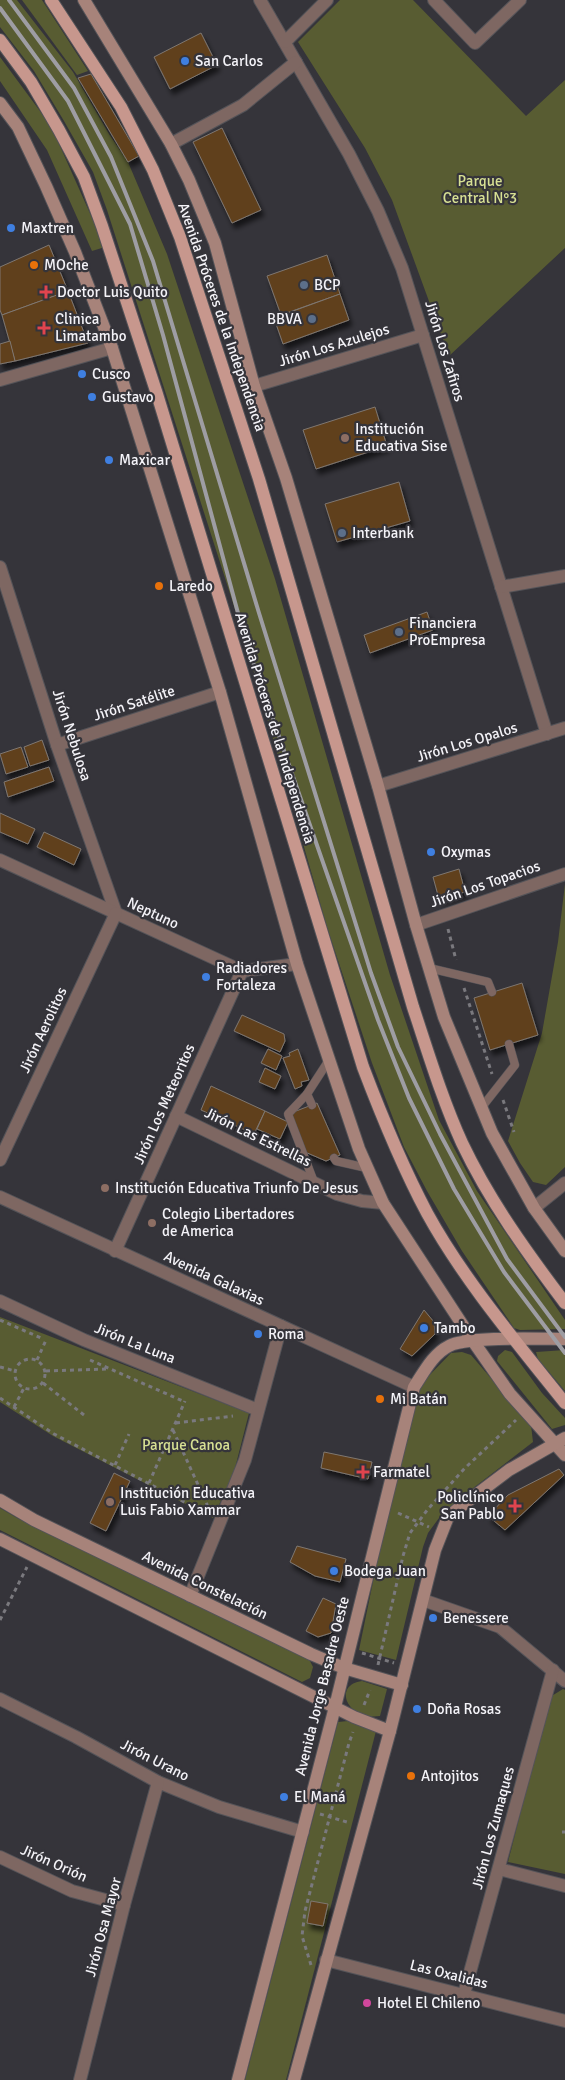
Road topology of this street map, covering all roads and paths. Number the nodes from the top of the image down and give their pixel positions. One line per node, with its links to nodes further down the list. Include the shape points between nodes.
1 (52, 0): 55 (main road, Avenida Próceres de la Independencia, via 121,107 153,170 180,237 259,479 438,1083 463,1143 491,1195 529,1255)
2 (84, 0): 11 (main road, Avenida Próceres de la Independencia)
3 (260, 0): 8 (street, Jirón Los Zafiros)
4 (327, 0): 8 (street)
5 (434, 0): 6 (street, via 475,43)
6 (520, 0)
7 (0, 40): 59 (main road, Avenida Próceres de la Independencia, via 31,82 58,130 84,178 102,226 366,1076 396,1150 428,1214 471,1282)
8 (285, 42): 9 (street, Jirón Los Zafiros)
9 (296, 62): 11 (street, via 242,105); 12 (street, Jirón Los Zafiros, via 378,212 402,268)
10 (0, 103): 13 (main road, via 18,127 46,186)
11 (171, 144): 15 (main road, Avenida Próceres de la Independencia, via 214,243)
12 (423, 335): 15 (street, Jirón Los Azulejos); 18 (street, Jirón Los Zafiros)
13 (112, 348): 14 (street); 19 (main road)
14 (0, 380)
15 (254, 386): 23 (main road, Avenida Próceres de la Independencia)
16 (0, 567): 22 (street, Jirón Nebulosa)
17 (565, 576): 18 (street)
18 (501, 587): 21 (street, Jirón Los Zafiros)
19 (220, 692): 22 (street, Jirón Satélite); 30 (main road)
20 (565, 728): 21 (street, Jirón Los Opalos)
21 (547, 734): 23 (street, Jirón Los Opalos)
22 (58, 745): 26 (street, Jirón Nebulosa)
23 (378, 786): 27 (main road, Avenida Próceres de la Independencia)
24 (0, 860): 26 (street, Neptuno)
25 (565, 874): 27 (street, Jirón Los Topacios)
26 (116, 913): 32 (street, Neptuno); 45 (street, Jirón Aerolitos)
27 (416, 925): 31 (main road, Avenida Próceres de la Independencia)
28 (447, 926): 29 (path)
29 (456, 960)
30 (297, 964): 32 (street); 36 (main road)
31 (429, 968): 34 (lane, via 488,982); 41 (main road, Avenida Próceres de la Independencia, via 444,1017)
32 (242, 971): 42 (street, Jirón Los Meteoritos)
33 (464, 988): 37 (path)
34 (492, 992)
35 (509, 1044): 41 (lane, via 515,1065)
36 (329, 1060): 38 (lane); 46 (main road)
37 (492, 1075)
38 (307, 1094): 40 (lane); 47 (lane, via 288,1114)
39 (503, 1100): 43 (path)
40 (312, 1105)
41 (482, 1107): 51 (main road, Avenida Próceres de la Independencia, via 492,1133)
42 (176, 1116): 47 (street, Jirón Las Estrellas); 52 (street, Jirón Los Meteoritos)
43 (514, 1132)
44 (334, 1158): 46 (lane, via 336,1162)
45 (0, 1160)
46 (367, 1168): 50 (main road)
47 (314, 1182): 50 (street, Jirón Las Estrellas, via 337,1194)
48 (565, 1183): 51 (street)
49 (0, 1197): 52 (street, Avenida Galaxias)
50 (383, 1203): 60 (main road)
51 (534, 1208): 53 (main road, Avenida Próceres de la Independencia)
52 (115, 1251): 56 (street, Avenida Galaxias)
53 (565, 1251)
54 (0, 1302): 67 (street, Jirón La Luna)
55 (565, 1303)
56 (280, 1326): 68 (street, Avenida Galaxias); 73 (street)
57 (565, 1339): 59 (main road, Avenida Jorge Basadre Oeste)
58 (46, 1340): 61 (path)
59 (514, 1340): 60 (main road, Avenida Jorge Basadre Oeste); 71 (main road, Avenida Próceres de la Independencia)
60 (473, 1341): 68 (main road, Avenida Jorge Basadre Oeste, via 450,1345 430,1362); 79 (main road, via 510,1394)
61 (37, 1360): 64 (path, via 27,1358); 65 (path)
62 (0, 1367): 64 (path)
63 (109, 1369): 65 (path)
64 (15, 1371): 69 (path, via 17,1382)
65 (46, 1371): 66 (path)
66 (43, 1383): 69 (path, via 33,1389); 74 (path)
67 (194, 1384): 73 (street, Jirón La Luna); 76 (path)
68 (414, 1387): 84 (main road, Avenida Jorge Basadre Oeste)
69 (24, 1388): 72 (path)
70 (0, 1398): 72 (path)
71 (565, 1403)
72 (14, 1407): 81 (path, via 54,1434)
73 (258, 1410): 88 (street, via 245,1460)
74 (84, 1415)
75 (237, 1415): 76 (path)
76 (176, 1423): 77 (path)
77 (173, 1430): 82 (path); 82 (path, via 212,1516)
78 (129, 1434): 81 (path)
79 (559, 1442): 80 (main road); 85 (main road, via 508,1470 448,1517)
80 (565, 1455)
81 (115, 1465): 82 (path)
82 (149, 1483)
83 (0, 1500): 88 (main road, Avenida Constelación, via 34,1520)
84 (384, 1507): 85 (path); 93 (main road, Avenida Jorge Basadre Oeste)
85 (441, 1533): 89 (main road)
86 (0, 1539): 87 (main road)
87 (33, 1556): 90 (path); 98 (main road)
88 (190, 1596): 93 (main road, Avenida Constelación)
89 (423, 1600): 94 (street, via 500,1627); 96 (main road)
90 (0, 1620)
91 (359, 1652): 92 (path)
92 (395, 1663)
93 (344, 1668): 96 (main road, Avenida Constelación); 98 (main road, Avenida Jorge Basadre Oeste)
94 (553, 1670): 95 (street); 105 (street, Jirón Los Zumaques)
95 (565, 1681)
96 (402, 1685): 99 (main road)
97 (0, 1699): 100 (street, Jirón Urano)
98 (335, 1707): 99 (main road); 103 (main road, Avenida Jorge Basadre Oeste)
99 (390, 1731): 108 (main road)
100 (158, 1782): 103 (street, Jirón Urano, via 219,1807); 107 (street, Jirón Osa Mayor)
101 (318, 1814): 102 (path)
102 (355, 1824)
103 (303, 1832): 112 (main road, Avenida Jorge Basadre Oeste)
104 (0, 1857): 107 (street, Jirón Orión, via 72,1891)
105 (499, 1869): 106 (street); 109 (street, Jirón Los Zumaques)
106 (565, 1886)
107 (124, 1905): 111 (street, Jirón Osa Mayor)
108 (326, 1960): 109 (street, Las Oxalidas); 113 (main road)
109 (464, 1994): 110 (street, Las Oxalidas)
110 (565, 2021)
111 (80, 2080)
112 (238, 2080)
113 (294, 2080)

